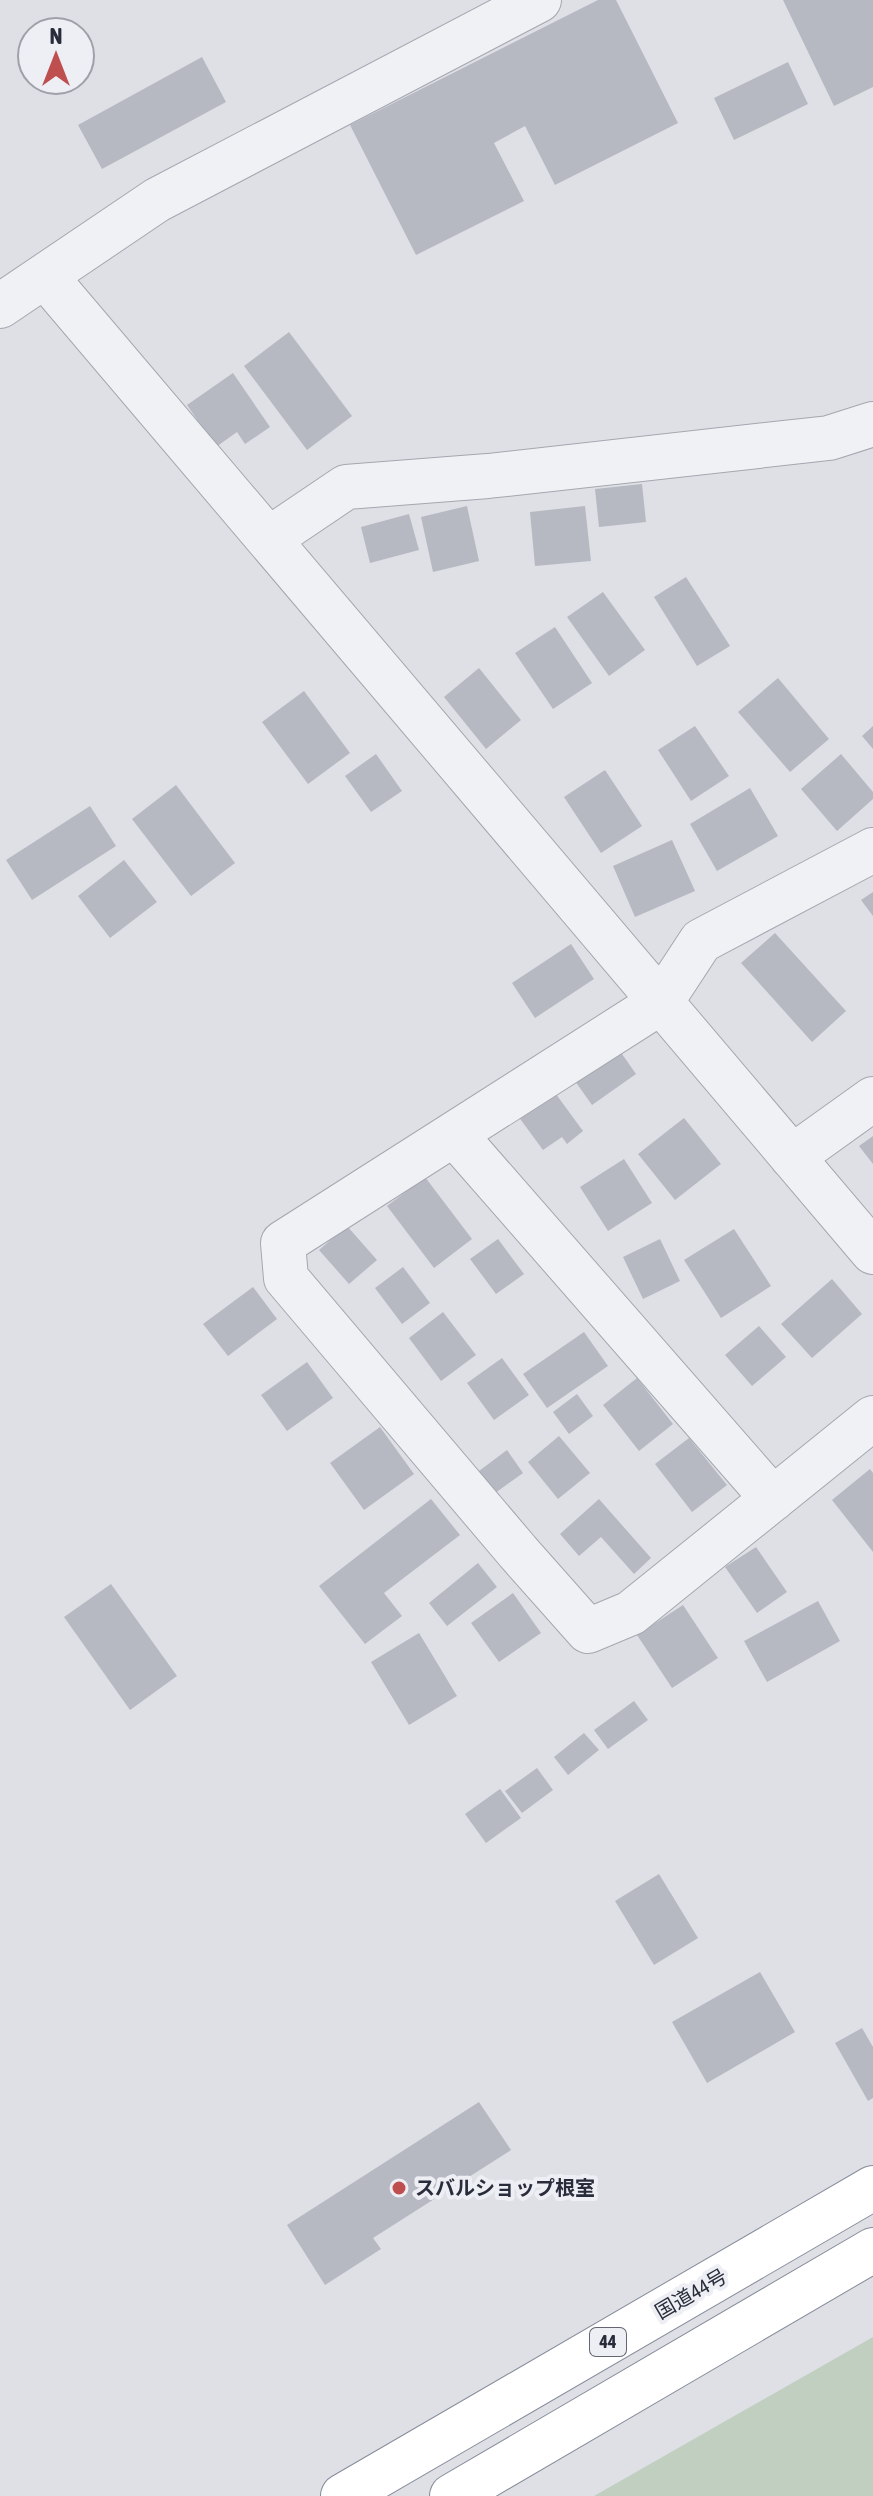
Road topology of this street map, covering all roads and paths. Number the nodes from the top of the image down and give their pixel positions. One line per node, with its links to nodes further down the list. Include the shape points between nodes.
1 (539, 0): 2 (street, via 157,200)
2 (45, 276): 3 (street); 5 (street)
3 (0, 306)
4 (873, 424): 5 (street, via 829,438 346,487)
5 (269, 539): 7 (street)
6 (873, 850): 7 (street, via 701,941)
7 (661, 1002): 9 (street); 10 (street)
8 (873, 1099): 10 (street)
9 (454, 1134): 13 (street); 13 (street, via 283,1243 286,1278 518,1552 588,1631 631,1613)
10 (792, 1157): 11 (street)
11 (873, 1252)
12 (873, 1418): 13 (street)
13 (773, 1499)
14 (873, 2188): 16 (highway, 国道44号 / 44)
15 (873, 2250): 17 (highway)
16 (343, 2496)
17 (452, 2496)

